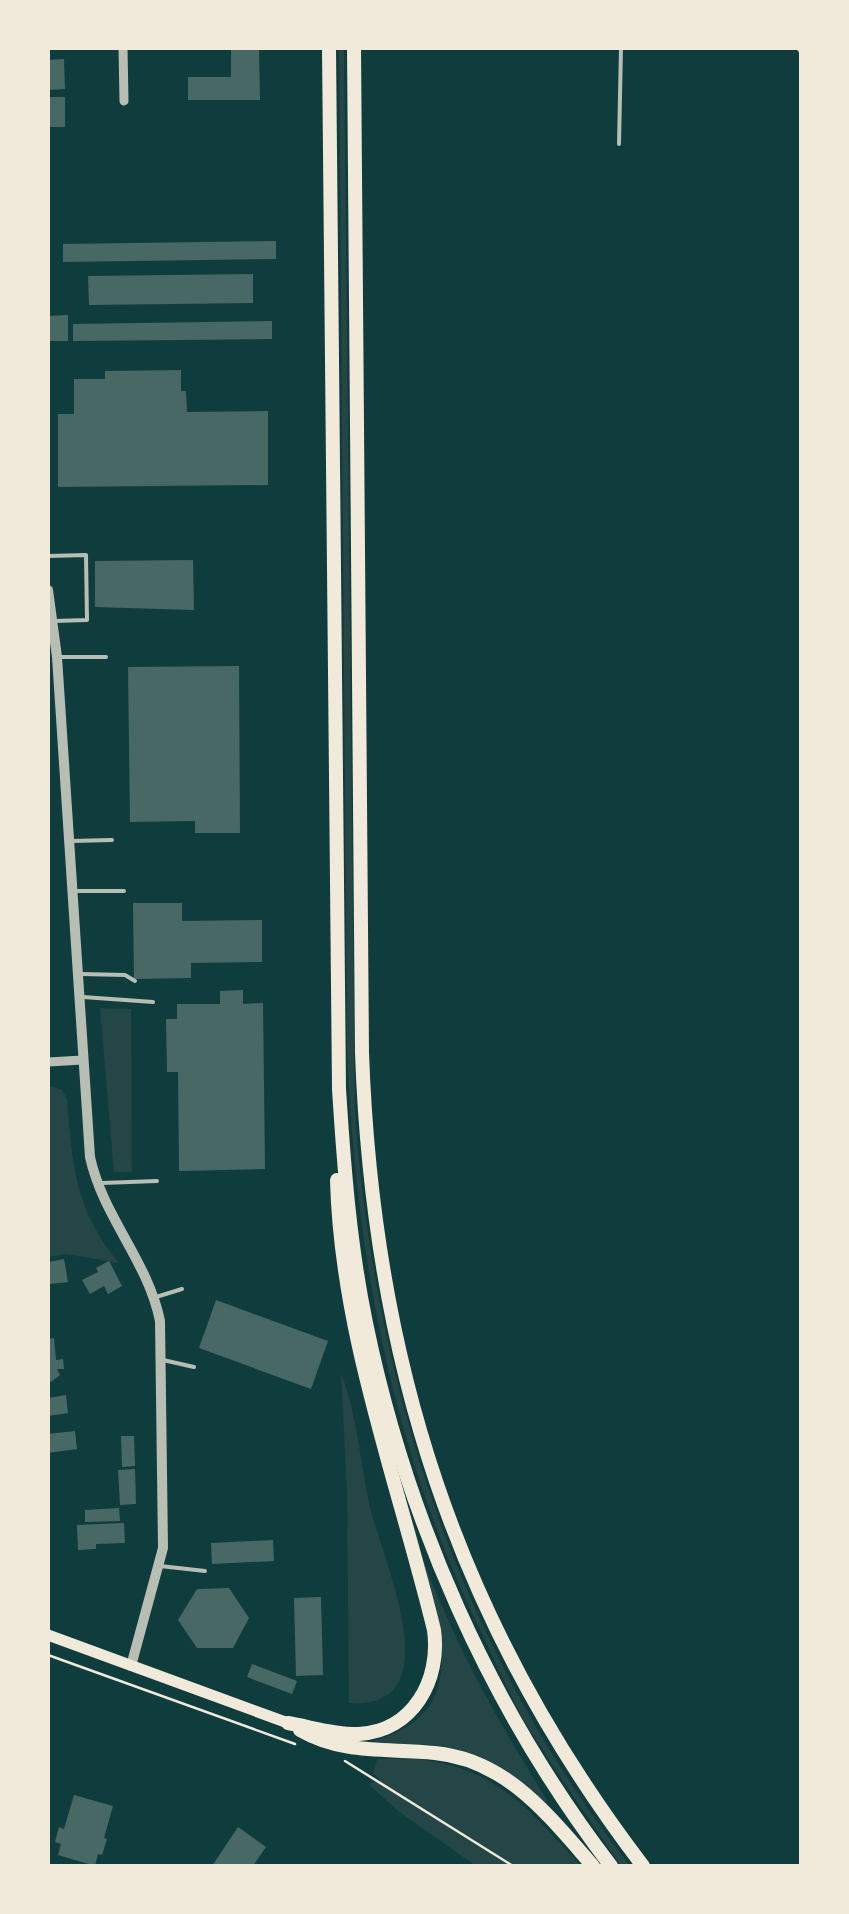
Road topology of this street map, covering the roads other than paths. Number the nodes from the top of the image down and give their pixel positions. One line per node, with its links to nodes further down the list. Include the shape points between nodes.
1 (123, 48): 5 (street)
2 (329, 48): 22 (highway)
3 (354, 48): 36 (highway, via 362,1054 380,1262 415,1420 476,1586 550,1732)
4 (621, 48): 6 (lane)
5 (124, 101)
6 (620, 144)
7 (48, 556): 9 (lane, via 86,555 87,620)
8 (48, 590): 9 (street)
9 (54, 622): 10 (street)
10 (56, 657): 11 (lane); 12 (street)
11 (106, 657)
12 (70, 840): 13 (lane); 14 (street)
13 (112, 840)
14 (74, 891): 15 (lane); 16 (street)
15 (124, 891)
16 (77, 974): 17 (lane); 18 (street)
17 (134, 981)
18 (79, 997): 19 (lane); 20 (street)
19 (153, 1002)
20 (83, 1060): 21 (street); 24 (street)
21 (48, 1062)
22 (339, 1089): 33 (highway, via 338,1223 348,1286 434,1630 434,1663 418,1702 387,1728 347,1734); 35 (highway, via 366,1321 408,1479 487,1668)
23 (157, 1181): 24 (lane)
24 (97, 1183): 26 (street)
25 (182, 1289): 26 (lane)
26 (156, 1297): 27 (street)
27 (163, 1360): 28 (lane); 29 (street)
28 (194, 1368)
29 (160, 1566): 30 (lane); 32 (street)
30 (205, 1571)
31 (48, 1635): 32 (main road)
32 (132, 1666): 33 (main road)
33 (288, 1723): 34 (highway, via 353,1748 438,1753 493,1771 542,1808)
34 (593, 1866)
35 (611, 1866)
36 (642, 1866)

